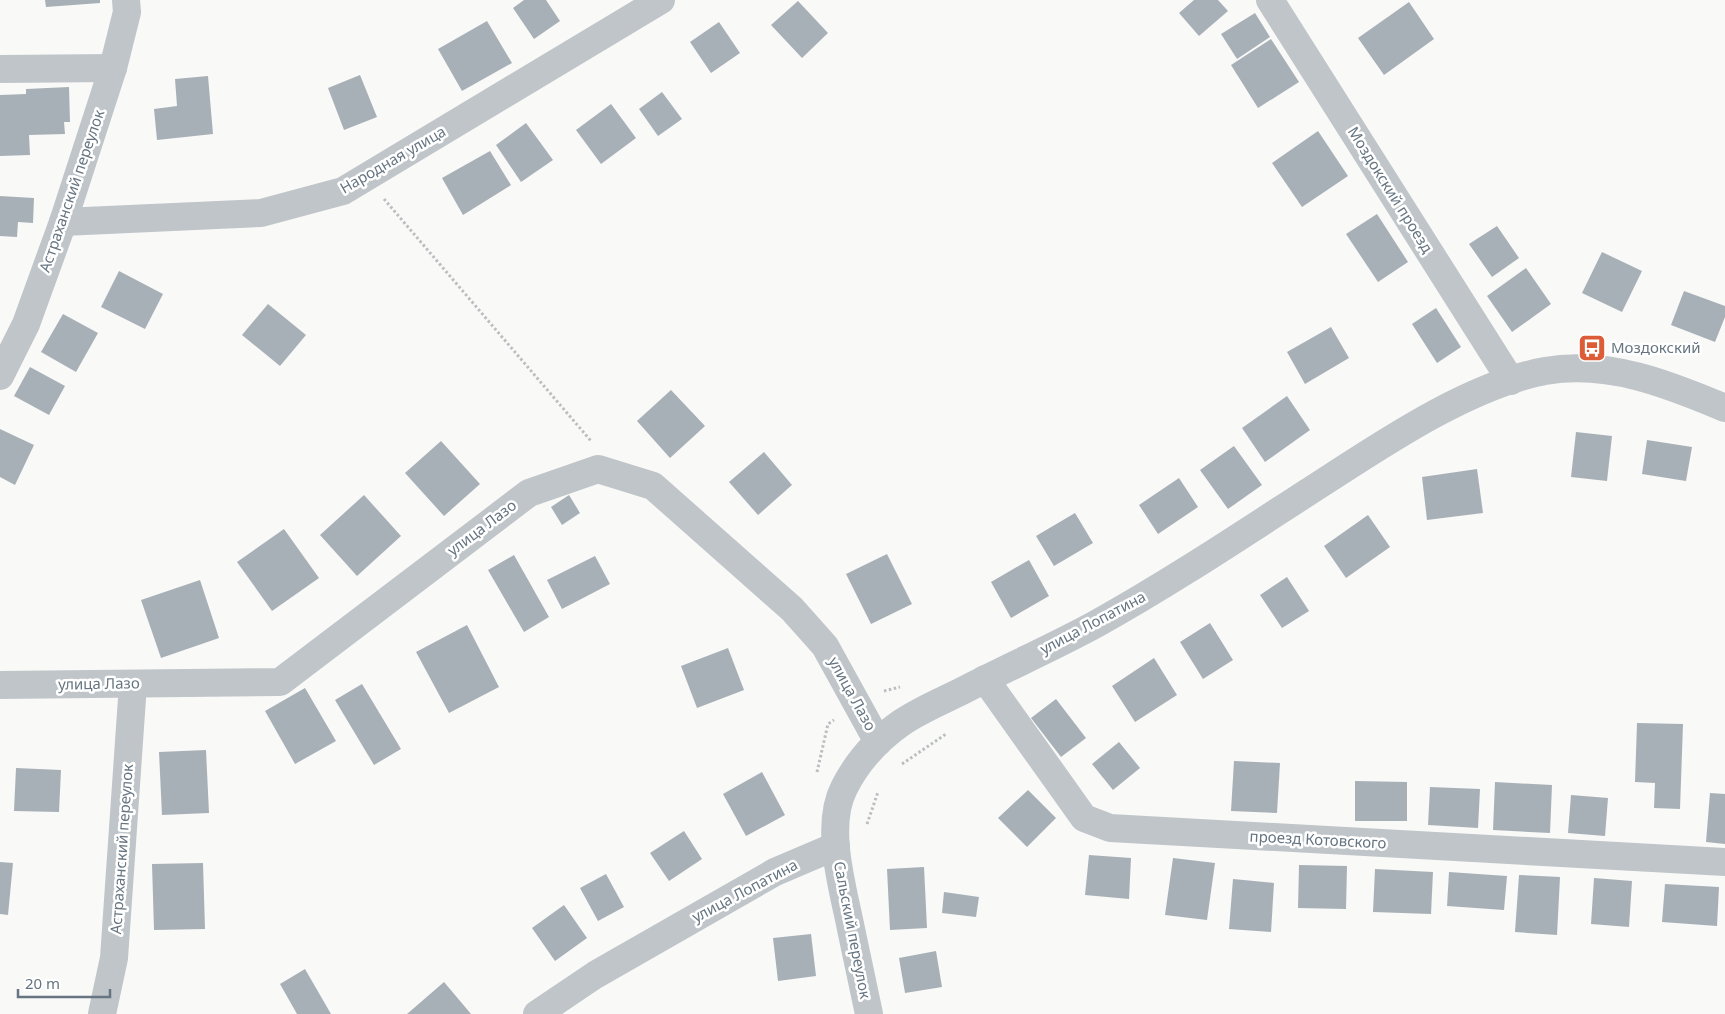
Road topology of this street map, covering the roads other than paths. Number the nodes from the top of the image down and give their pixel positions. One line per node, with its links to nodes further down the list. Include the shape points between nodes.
1 (126, 0): 4 (street, Астраханский переулок, via 127,12)
2 (662, 0): 6 (street, Народная улица, via 344,191 261,213)
3 (1270, 0): 8 (street, Моздокский проезд)
4 (114, 68): 5 (street); 6 (street, Астраханский переулок)
5 (0, 69)
6 (63, 222): 7 (street, Астраханский переулок, via 26,324)
7 (0, 376)
8 (1511, 381): 9 (street, улица Лопатина, via 1573,368 1605,369 1643,378); 10 (street, улица Лопатина, via 1428,418 1164,585 1094,625)
9 (1725, 408)
10 (985, 679): 13 (street, улица Лопатина, via 903,722); 15 (street, проезд Котовского, via 1084,818 1110,828)
11 (133, 684): 12 (street, улица Лазо); 13 (street, улица Лазо, via 280,682 529,493 598,469 653,486 792,609 825,646); 16 (street, Астраханский переулок, via 114,958)
12 (0, 685)
13 (878, 742): 14 (street, улица Лопатина, via 859,763 842,790 836,818)
14 (836, 846): 17 (street, улица Лопатина, via 775,872 732,896); 18 (street, Сальский переулок)
15 (1725, 862)
16 (102, 1014)
17 (537, 1014)
18 (869, 1014)

